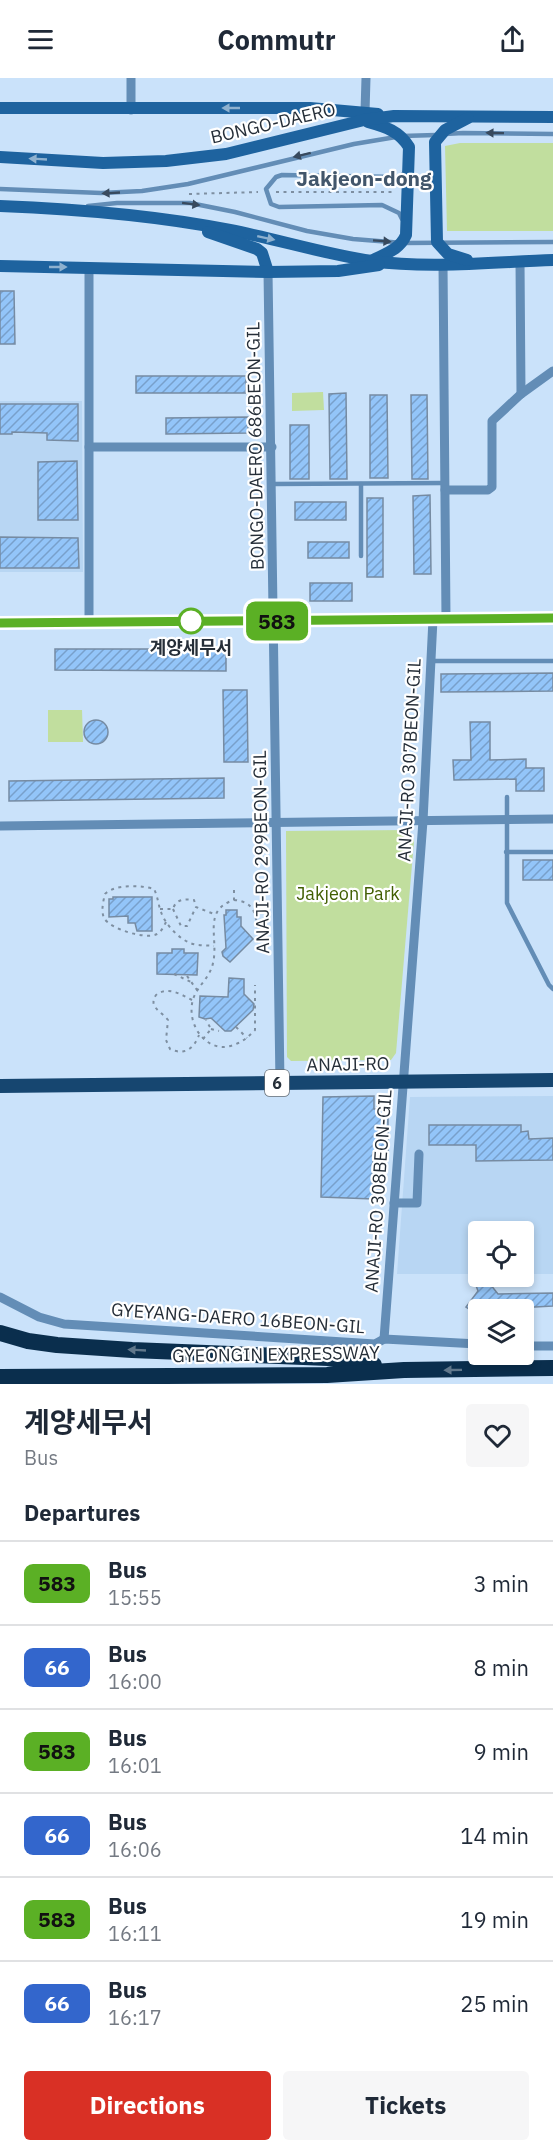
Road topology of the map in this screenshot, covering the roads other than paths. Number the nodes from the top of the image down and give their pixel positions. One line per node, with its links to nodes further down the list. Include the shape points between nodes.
1 (131, 78): 4 (street)
2 (366, 78): 5 (street)
3 (0, 108): 4 (main road)
4 (131, 110): 5 (main road, one-way to 4, via 310,108)
5 (364, 116): 7 (main road, BONGO-DAERO); 10 (main road); 11 (main road, BONGO-DAERO, one-way to 11, via 226,154 166,161 103,163)
6 (553, 117): 7 (main road, BONGO-DAERO)
7 (470, 118): 9 (main road)
8 (553, 134): 9 (lane, one-way to 9)
9 (439, 135): 10 (lane); 18 (main road, via 435,142)
10 (402, 136): 12 (main road, via 409,147); 13 (lane, one-way to 13, via 142,191 101,194)
11 (0, 157)
12 (408, 170): 17 (main road); 17 (lane, via 399,177 282,176 266,189 271,204 279,207 382,205 399,213)
13 (0, 189)
14 (0, 206): 15 (main road)
15 (70, 208): 16 (main road); 20 (lane, one-way to 20, via 117,203 190,203 330,235)
16 (179, 221): 22 (main road, one-way to 22); 29 (main road, via 257,249)
17 (407, 226): 20 (main road)
18 (437, 242): 19 (lane); 20 (lane); 24 (main road, via 448,254)
19 (553, 242)
20 (403, 243): 22 (main road)
21 (553, 260): 23 (main road)
22 (372, 261): 25 (main road)
23 (520, 261): 24 (main road); 31 (street)
24 (474, 262): 26 (main road)
25 (396, 263): 26 (main road); 29 (main road, via 338,271)
26 (443, 264): 36 (street)
27 (0, 266): 28 (main road, one-way to 28)
28 (89, 267): 29 (main road); 32 (street)
29 (268, 272): 33 (street, BONGO-DAERO 686BEON-GIL)
30 (553, 371): 31 (street)
31 (521, 394): 36 (street, via 492,421 492,487)
32 (89, 447): 33 (street); 41 (street)
33 (272, 447): 34 (street, BONGO-DAERO 686BEON-GIL)
34 (273, 484): 35 (lane); 40 (street, BONGO-DAERO 686BEON-GIL)
35 (361, 484): 36 (lane); 37 (lane)
36 (445, 487): 38 (street)
37 (361, 556)
38 (446, 619)
39 (433, 620): 42 (street, ANAJI-RO 307BEON-GIL)
40 (274, 621): 48 (street, ANAJI-RO 299BEON-GIL)
41 (89, 622)
42 (431, 661): 43 (lane); 47 (street, ANAJI-RO 307BEON-GIL)
43 (553, 661)
44 (507, 797): 46 (lane)
45 (553, 819): 46 (street)
46 (507, 820): 47 (street); 50 (lane)
47 (423, 821): 48 (street); 54 (street, ANAJI-RO 307BEON-GIL)
48 (277, 822): 49 (street); 55 (street, ANAJI-RO 299BEON-GIL)
49 (0, 826)
50 (506, 852): 51 (lane); 52 (lane, via 507,903)
51 (553, 852)
52 (553, 989)
53 (553, 1080): 54 (main road, ANAJI-RO / 6)
54 (403, 1082): 55 (main road, ANAJI-RO / 6); 58 (street, ANAJI-RO 308BEON-GIL)
55 (280, 1083): 56 (main road, ANAJI-RO / 6)
56 (0, 1086)
57 (419, 1154): 58 (street, via 417,1203)
58 (394, 1203): 61 (street, ANAJI-RO 308BEON-GIL)
59 (0, 1297): 61 (street, GYEYANG-DAERO 16BEON-GIL, via 39,1317 64,1324 375,1344)
60 (0, 1333): 66 (highway, one-way to 60, via 328,1358 57,1345)
61 (384, 1339): 62 (street, GYEYANG-DAERO 16BEON-GIL)
62 (468, 1343)
63 (534, 1346): 64 (street)
64 (553, 1346)
65 (553, 1368): 66 (highway, GYEONGIN EXPRESSWAY, one-way to 66)
66 (404, 1370): 67 (highway, GYEONGIN EXPRESSWAY, via 327,1375)
67 (0, 1377)

